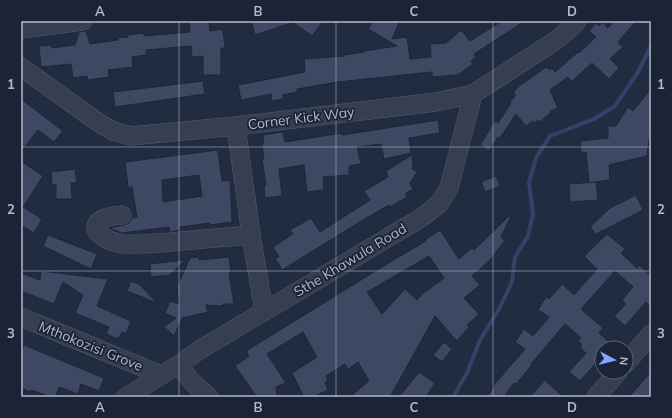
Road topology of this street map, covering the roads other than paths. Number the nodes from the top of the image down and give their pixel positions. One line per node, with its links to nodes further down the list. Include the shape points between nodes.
1 (83, 21): 3 (street)
2 (577, 21): 5 (street, Corner Kick Way, via 555,41)
3 (21, 29)
4 (21, 67): 6 (street, Corner Kick Way, via 113,131 132,136)
5 (473, 94): 6 (street, Corner Kick Way, via 436,102); 9 (street, Sthe Khawula Road, via 449,188 438,204 421,218)
6 (236, 126): 8 (street)
7 (122, 215): 8 (street, via 105,218 96,229 112,242 136,244)
8 (251, 235): 9 (street)
9 (264, 311): 13 (street, Sthe Khawula Road)
10 (21, 317): 14 (street, Mthokozisi Grove)
11 (651, 334): 12 (street)
12 (634, 354)
13 (178, 365): 14 (street, Sthe Khawula Road); 17 (street)
14 (161, 374): 16 (street, Sthe Khawula Road)
15 (611, 380): 18 (street)
16 (126, 397)
17 (209, 397)
18 (596, 397)

